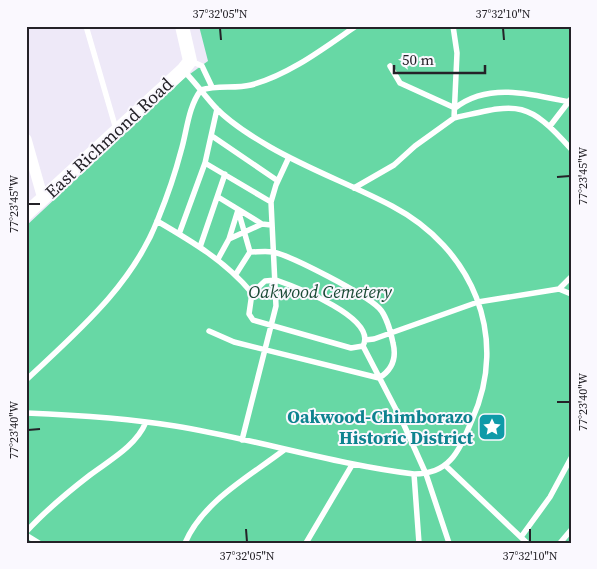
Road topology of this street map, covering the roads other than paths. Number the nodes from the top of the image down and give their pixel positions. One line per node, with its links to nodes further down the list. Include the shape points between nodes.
1 (86, 26): 14 (lane)
2 (182, 26): 5 (street)
3 (356, 26): 7 (lane, via 276,76 250,86)
4 (453, 26): 10 (lane, via 457,53)
5 (187, 65): 7 (lane, via 202,66); 8 (lane); 14 (street, East Richmond Road)
6 (390, 66): 10 (lane, via 400,83)
7 (212, 87): 8 (lane)
8 (201, 90): 11 (lane); 28 (lane, via 193,104 182,150)
9 (570, 100): 10 (lane, via 506,91 477,96); 13 (lane)
10 (455, 108): 12 (lane)
11 (217, 109): 15 (lane); 18 (lane, via 245,131)
12 (454, 118): 13 (lane, via 498,108 519,108 542,118); 22 (lane, via 394,165)
13 (550, 126): 17 (lane)
14 (117, 131): 24 (street, East Richmond Road)
15 (212, 136): 19 (lane); 21 (lane)
16 (26, 139): 24 (street)
17 (571, 149)
18 (289, 157): 21 (lane); 22 (lane)
19 (205, 163): 20 (lane); 32 (lane)
20 (225, 174): 23 (lane); 25 (lane)
21 (278, 180): 25 (lane)
22 (354, 188): 44 (lane, via 394,207 440,241 457,260)
23 (218, 197): 26 (lane); 34 (lane)
24 (43, 199): 27 (street, East Richmond Road)
25 (271, 202): 30 (lane)
26 (238, 210): 29 (lane); 31 (lane); 33 (lane)
27 (26, 214)
28 (157, 221): 32 (lane); 51 (lane, via 120,287)
29 (262, 224): 30 (lane); 31 (lane)
30 (271, 224): 36 (lane)
31 (243, 230): 33 (lane); 35 (lane)
32 (179, 234): 34 (lane)
33 (229, 239): 37 (lane)
34 (200, 247): 37 (lane)
35 (250, 252): 36 (lane); 38 (lane)
36 (273, 252): 40 (lane); 47 (lane, via 332,278 379,308)
37 (218, 258): 38 (lane)
38 (236, 274): 42 (lane)
39 (571, 277): 41 (lane)
40 (276, 280): 42 (lane, via 266,281); 45 (lane, via 276,306); 48 (lane, via 348,315 364,330)
41 (559, 289): 43 (lane); 44 (lane)
42 (252, 293): 45 (lane, via 250,317)
43 (571, 294)
44 (478, 302): 47 (lane); 58 (lane, via 487,342 484,384 472,420)
45 (271, 326): 48 (lane, via 351,348); 49 (lane)
46 (209, 331): 49 (lane, via 234,342)
47 (391, 333): 48 (lane); 50 (lane, via 394,362 390,371)
48 (364, 343): 50 (lane)
49 (264, 349): 50 (lane); 54 (lane)
50 (379, 378): 60 (lane)
51 (26, 380)
52 (26, 413): 53 (lane)
53 (146, 422): 54 (lane); 62 (lane, via 143,430 117,457 64,496)
54 (242, 440): 55 (lane)
55 (284, 450): 57 (lane); 65 (lane, via 212,506)
56 (571, 458): 63 (lane, via 550,497)
57 (352, 465): 59 (lane); 66 (lane)
58 (446, 466): 60 (lane); 63 (lane)
59 (414, 474): 60 (lane); 67 (lane)
60 (426, 474): 68 (lane)
61 (571, 530): 70 (lane)
62 (26, 534): 64 (lane)
63 (520, 537): 69 (lane)
64 (39, 543)
65 (185, 543)
66 (306, 543)
67 (419, 543)
68 (449, 543)
69 (527, 543)
70 (560, 543)

